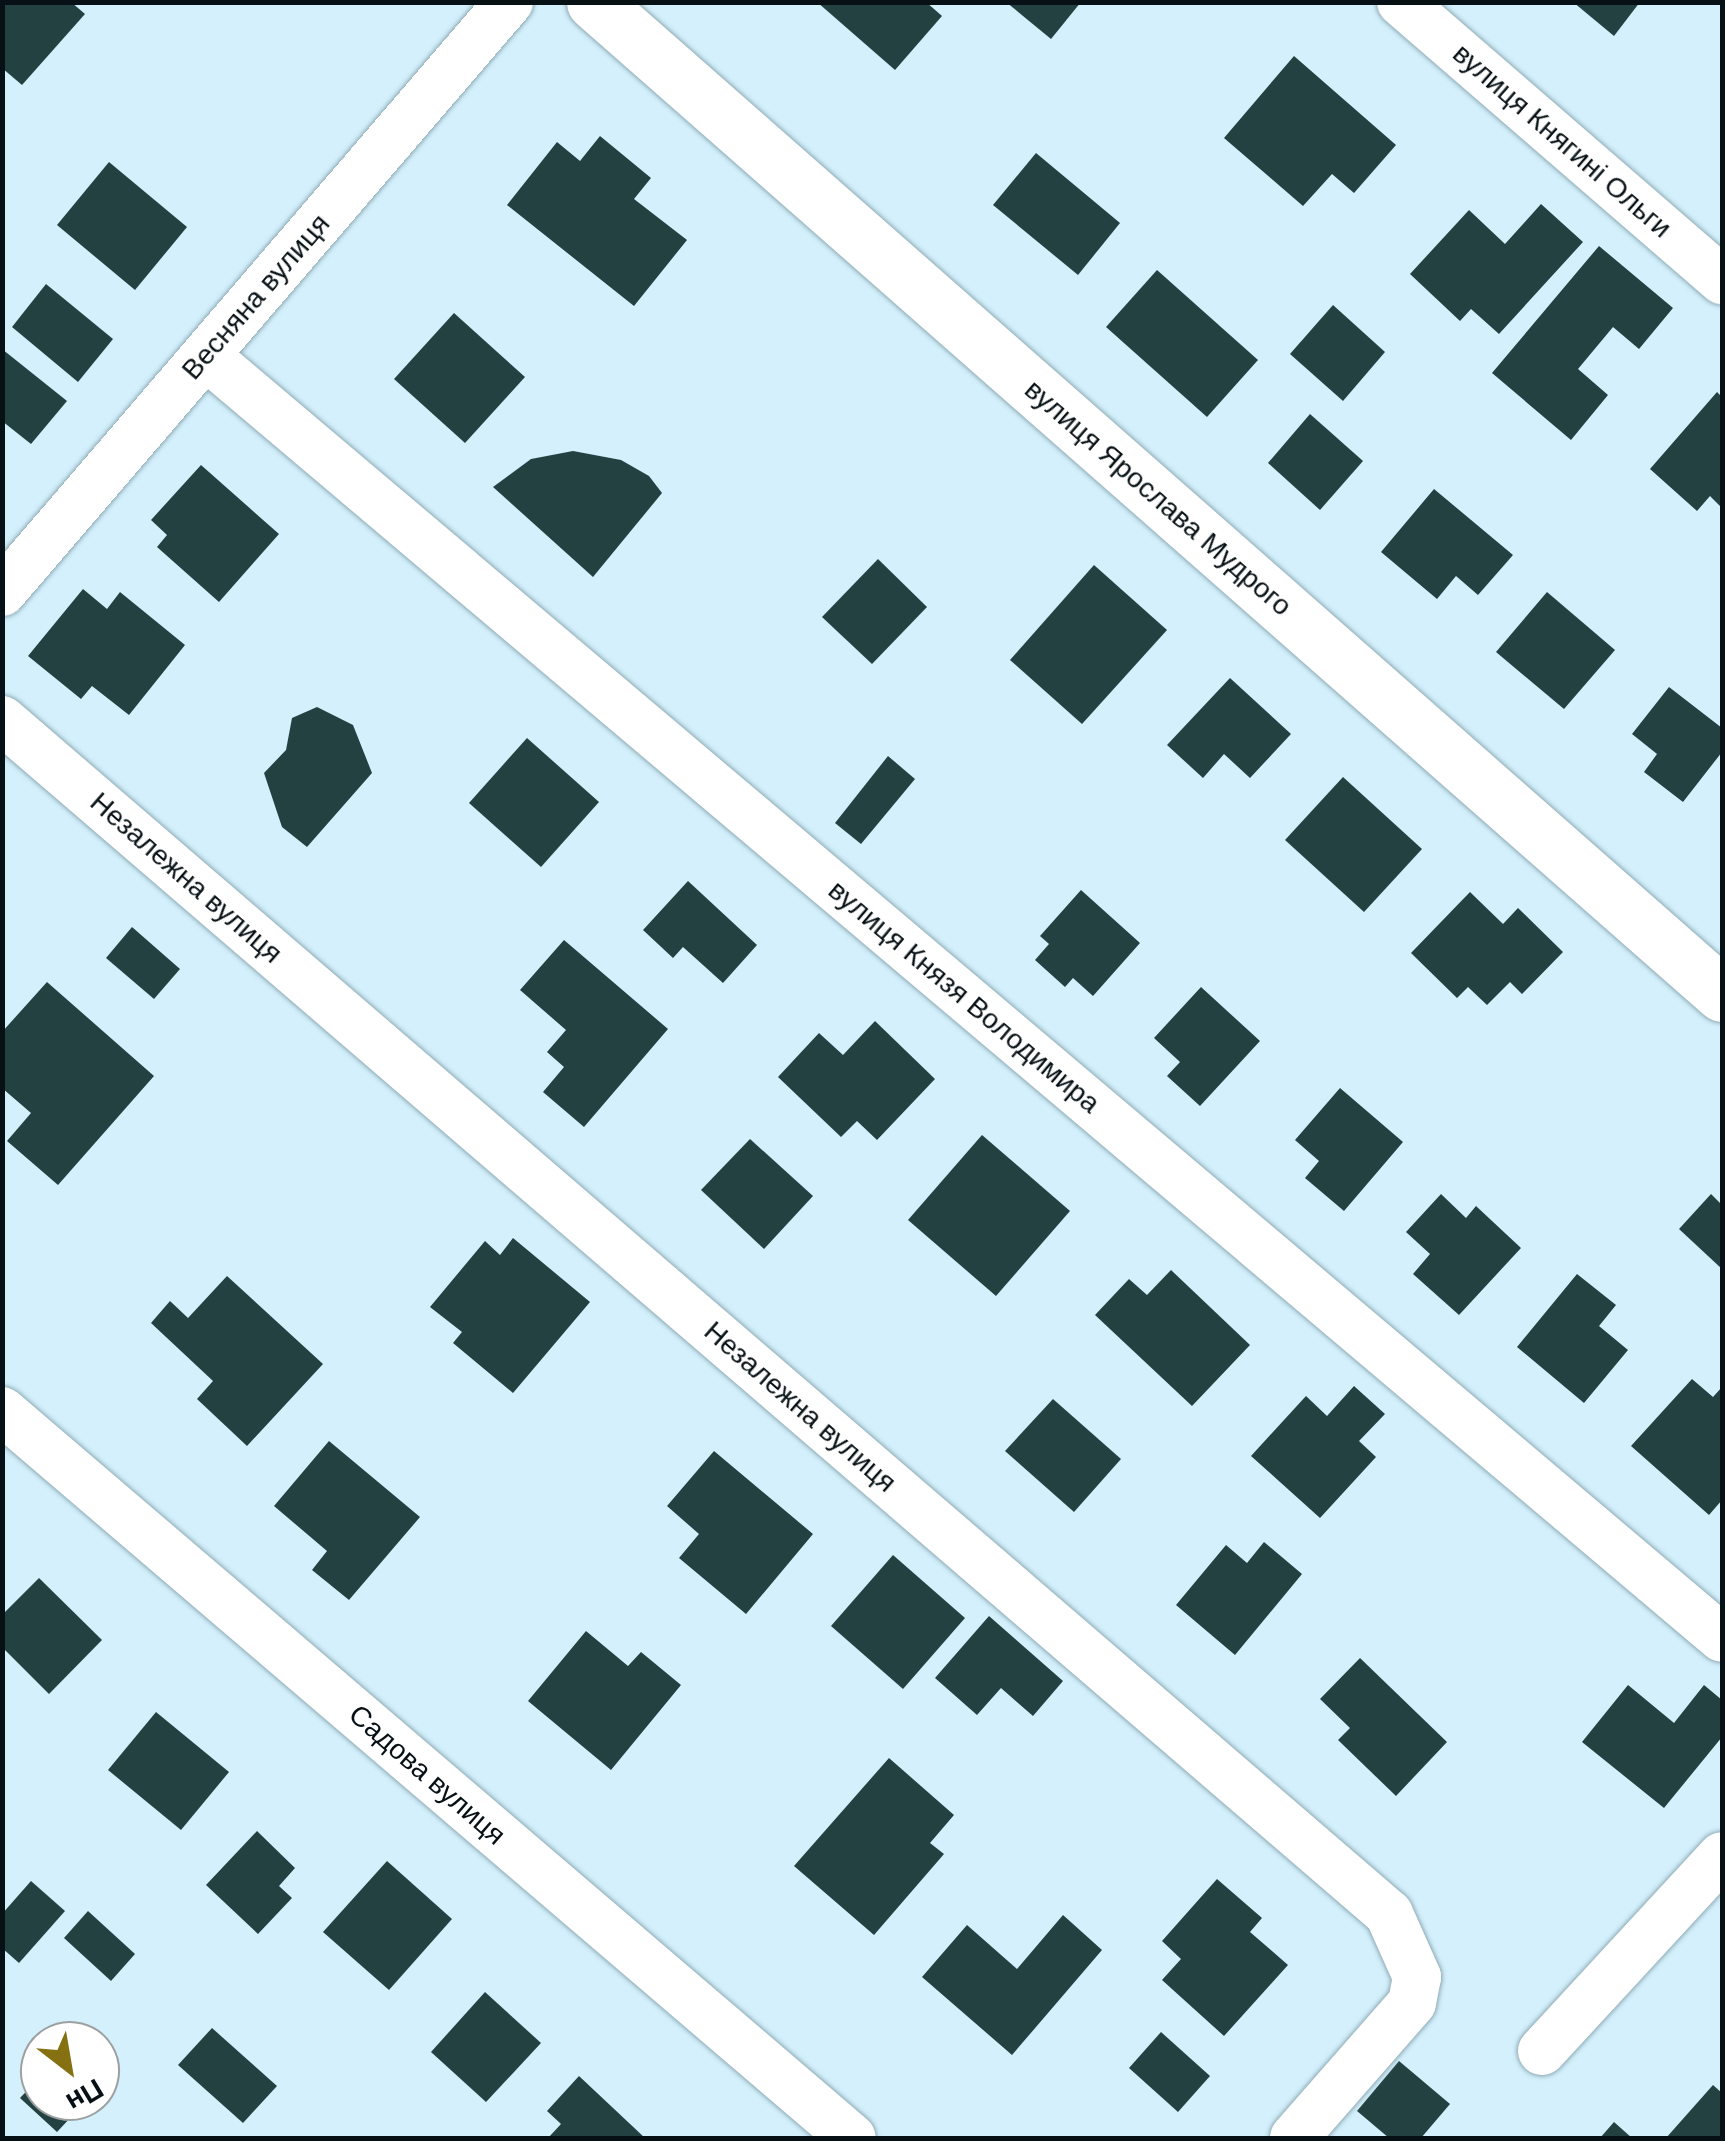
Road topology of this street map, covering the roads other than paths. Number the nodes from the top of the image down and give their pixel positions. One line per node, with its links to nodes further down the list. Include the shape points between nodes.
1 (509, 2): 5 (street, Весняна вулиця)
2 (594, 2): 8 (main road, вулиця Ярослава Мудрого)
3 (1401, 2): 4 (street, вулиця Княгині Ольги)
4 (1722, 280)
5 (206, 356): 6 (street, Весняна вулиця); 10 (street, вулиця Князя Володимира)
6 (2, 592)
7 (2, 720): 14 (street, Незалежна вулиця, via 1389,1914 1417,1978 1412,2002)
8 (1722, 994)
9 (2, 1410): 13 (street, Садова вулиця)
10 (1722, 1638)
11 (1722, 1856): 12 (street)
12 (1542, 2051)
13 (852, 2138)
14 (1294, 2138)

